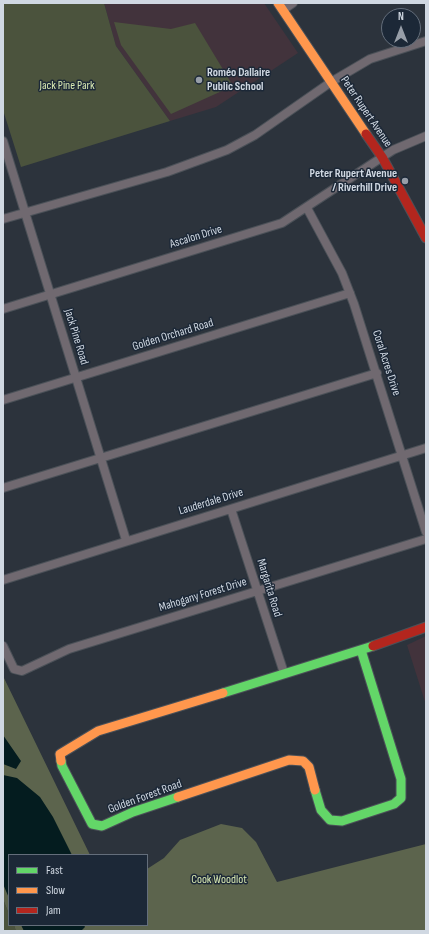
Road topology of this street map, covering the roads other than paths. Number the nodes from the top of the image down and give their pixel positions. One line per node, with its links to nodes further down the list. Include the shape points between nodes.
1 (293, 3): 2 (street)
2 (281, 7): 4 (street, Peter Rupert Avenue)
3 (426, 41): 4 (street, via 370,59)
4 (331, 82): 7 (street, Peter Rupert Avenue); 9 (street, via 255,135 227,150 167,172)
5 (426, 136): 7 (street, Ascalon Drive)
6 (3, 141): 9 (street, Jack Pine Road)
7 (382, 157): 8 (street, Ascalon Drive); 11 (street, Peter Rupert Avenue)
8 (307, 208): 12 (street, Coral Acres Drive); 13 (street, Ascalon Drive, via 282,223)
9 (25, 213): 10 (street); 13 (street, Jack Pine Road)
10 (3, 219)
11 (425, 235)
12 (350, 293): 15 (street, Coral Acres Drive); 16 (street, Golden Orchard Road)
13 (51, 294): 14 (street, Ascalon Drive); 16 (street, Jack Pine Road)
14 (3, 309)
15 (377, 373): 19 (street, Coral Acres Drive); 20 (street)
16 (76, 378): 17 (street, Golden Orchard Road); 20 (street, Jack Pine Road)
17 (3, 400)
18 (426, 448): 19 (street, Lauderdale Drive)
19 (402, 455): 22 (street, Lauderdale Drive); 23 (street, Coral Acres Drive)
20 (101, 459): 21 (street); 25 (street, Jack Pine Road)
21 (3, 488)
22 (232, 509): 25 (street, Lauderdale Drive); 27 (street, Margarita Road)
23 (426, 532)
24 (426, 539): 27 (street, Mahogany Forest Drive)
25 (126, 540): 26 (street, Lauderdale Drive)
26 (3, 580)
27 (257, 591): 29 (street, Mahogany Forest Drive, via 69,649 22,671 14,669); 31 (street, Margarita Road)
28 (426, 627): 30 (street, Golden Forest Road)
29 (3, 646)
30 (361, 650): 31 (street, Golden Forest Road); 31 (street, Golden Forest Road, via 401,779 402,798 394,804 342,821 330,820 321,810 309,767 303,761 289,760 133,812 102,826 92,824 62,766 60,754 98,731)
31 (284, 674)

